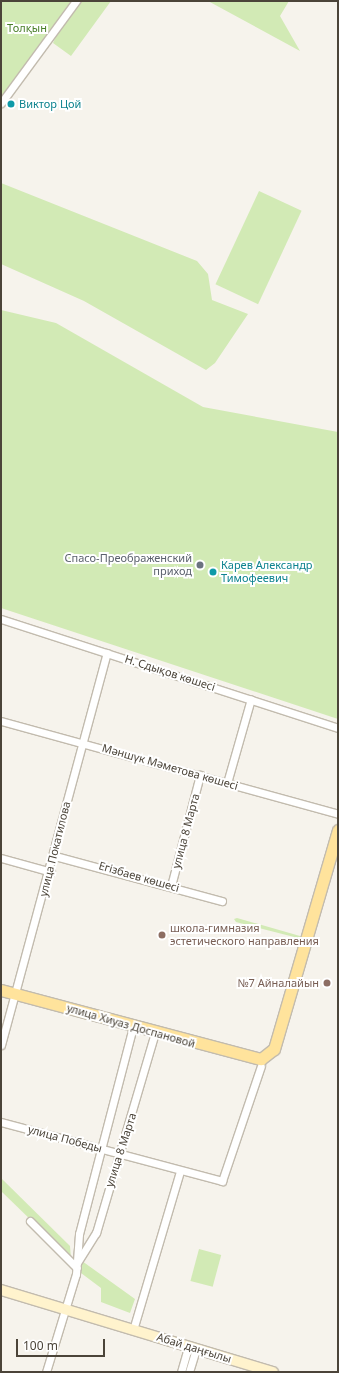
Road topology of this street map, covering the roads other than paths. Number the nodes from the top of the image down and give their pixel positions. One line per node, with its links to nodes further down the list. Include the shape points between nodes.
1 (76, 1): 2 (street)
2 (1, 103)
3 (1, 619): 4 (street, Н. Сдықов көшесі)
4 (107, 653): 5 (street, Н. Сдықов көшесі); 8 (street, улица Покатилова)
5 (251, 699): 7 (street, Н. Сдықов көшесі); 10 (street)
6 (1, 721): 8 (street, Мәншүк Мәметова көшесі)
7 (338, 728)
8 (81, 742): 9 (street, Мәншүк Мәметова көшесі); 14 (street, улица Покатилова)
9 (200, 775): 10 (street, Мәншүк Мәметова көшесі); 17 (street, улица 8 Марта)
10 (226, 783): 11 (street, Мәншүк Мәметова көшесі)
11 (338, 814)
12 (338, 830): 25 (main road, via 274,1048)
13 (338, 855): 25 (main road, via 279,1050 272,1060)
14 (55, 856): 16 (street, улица Покатилова); 17 (street, Егізбаев көшесі)
15 (1, 858): 16 (street)
16 (51, 872): 21 (street, улица Покатилова)
17 (171, 886): 18 (street, Егізбаев көшесі)
18 (222, 901)
19 (1, 990): 21 (main road, улица Хиуаз Доспановой)
20 (1, 996): 21 (main road, улица Хиуаз Доспановой)
21 (14, 997): 22 (main road, улица Хиуаз Доспановой); 24 (street, улица Покатилова)
22 (132, 1030): 23 (main road, улица Хиуаз Доспановой); 27 (street, улица 8 Марта)
23 (154, 1036): 25 (main road, улица Хиуаз Доспановой); 28 (street, улица 8 Марта)
24 (1, 1045)
25 (261, 1063): 29 (street, улица Победы, via 222,1181)
26 (1, 1122): 27 (street, улица Победы)
27 (101, 1148): 28 (street, улица Победы); 31 (street, улица 8 Марта, via 79,1234)
28 (121, 1154): 29 (street, улица Победы); 31 (street, улица 8 Марта, via 96,1233)
29 (180, 1171): 34 (street)
30 (30, 1221): 31 (street)
31 (77, 1265): 33 (street, улица 8 Марта)
32 (1, 1290): 33 (main road, Абай даңғылы)
33 (65, 1309): 34 (main road, Абай даңғылы); 36 (street, улица 8 Марта)
34 (133, 1330): 35 (main road, Абай даңғылы)
35 (192, 1348): 37 (street); 38 (street); 39 (main road, Абай даңғылы)
36 (46, 1372)
37 (181, 1372)
38 (189, 1372)
39 (272, 1372)

